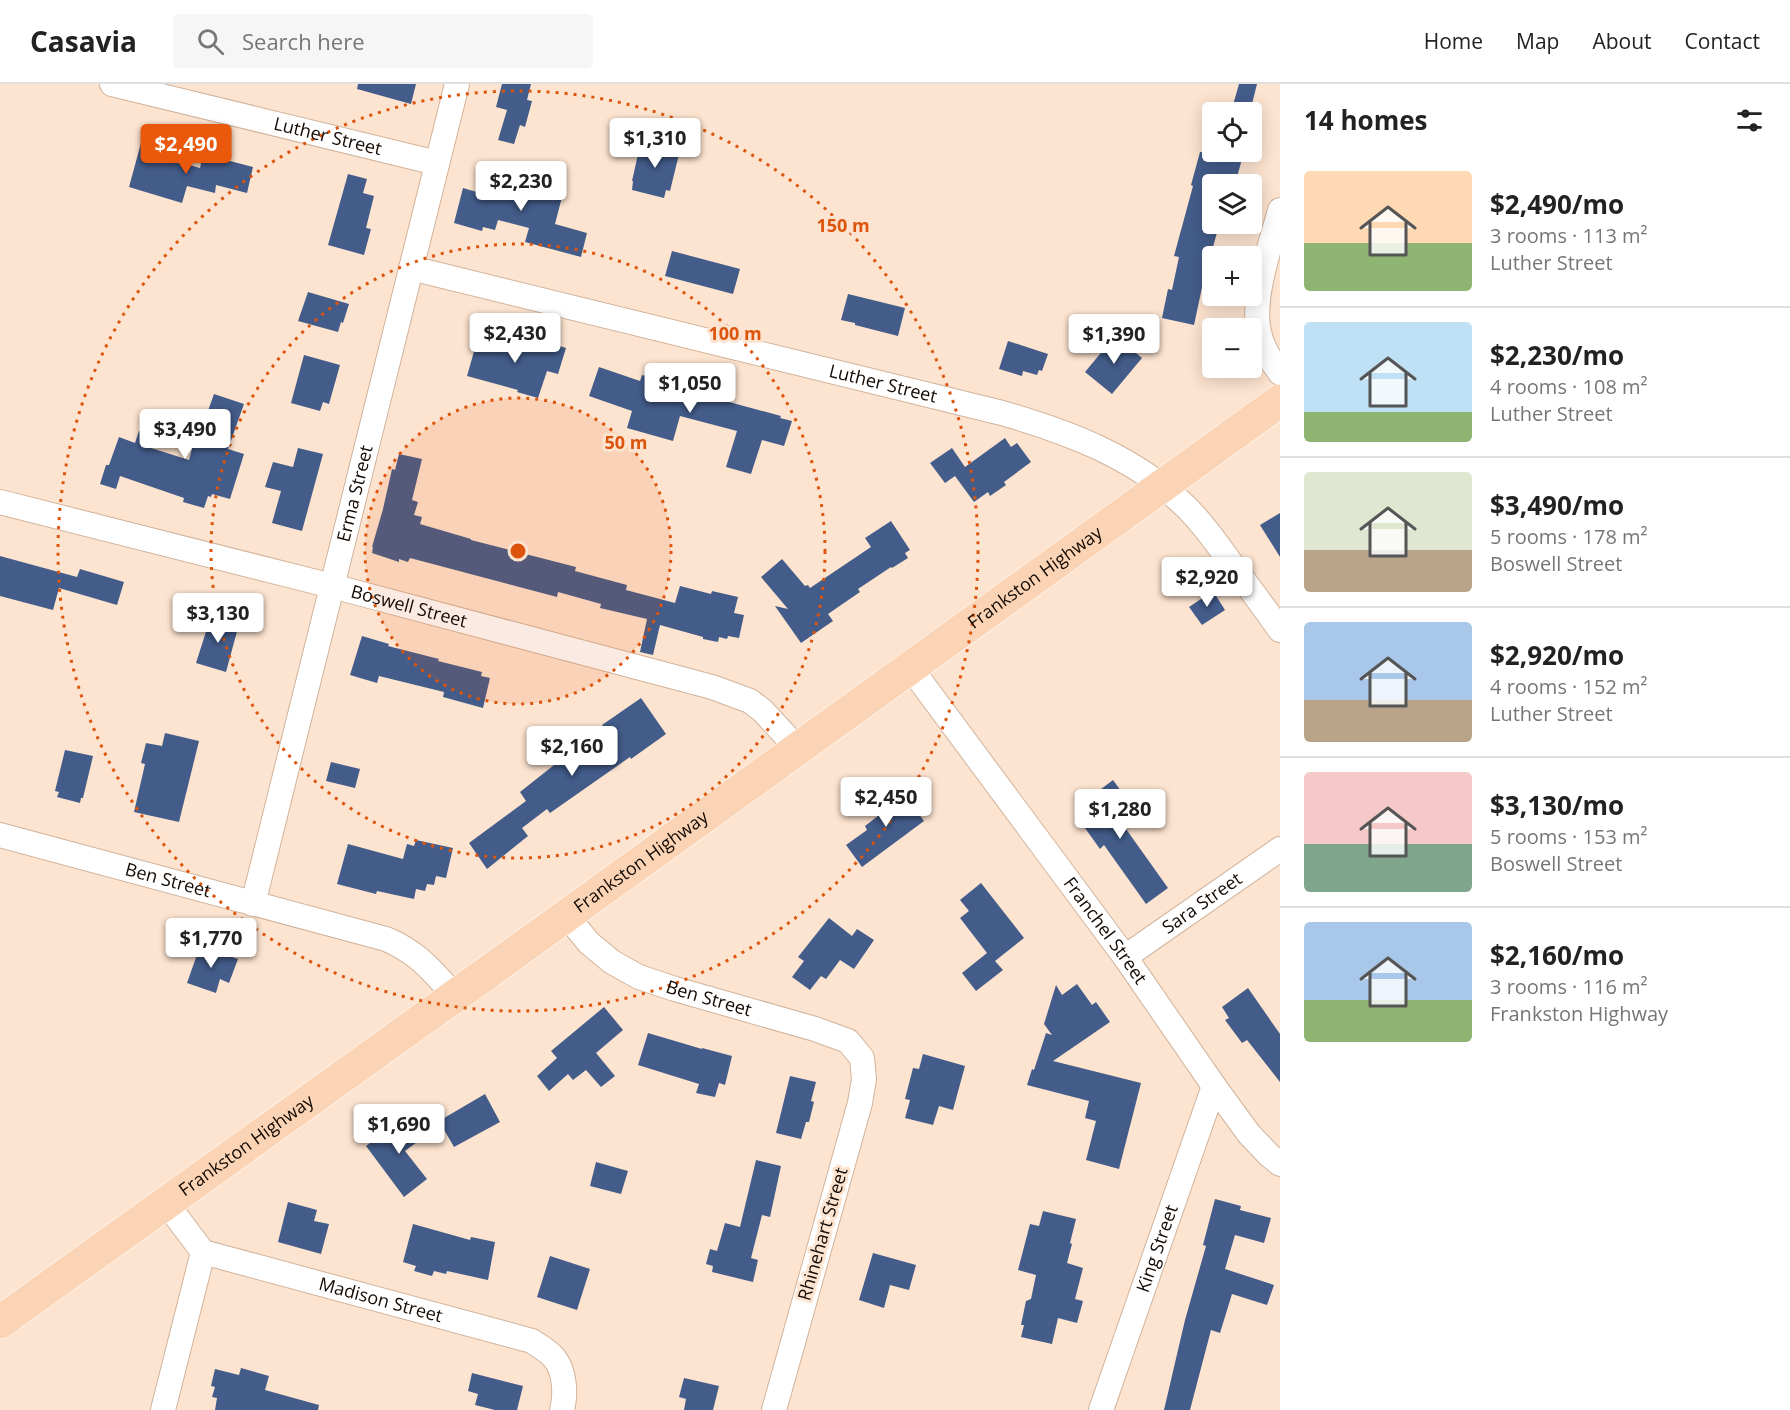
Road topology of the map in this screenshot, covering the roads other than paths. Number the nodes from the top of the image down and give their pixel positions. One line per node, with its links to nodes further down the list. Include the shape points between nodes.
1 (112, 84): 3 (street, Luther Street)
2 (457, 84): 3 (street, Erma Street)
3 (437, 163): 5 (street, Erma Street)
4 (1280, 210): 6 (street, via 1257,300 1257,317 1263,347)
5 (411, 268): 8 (street, Luther Street, via 1037,423 1089,443); 10 (street, Erma Street)
6 (1280, 373)
7 (1280, 400): 8 (main road, Frankston Highway)
8 (1162, 486): 11 (street, Luther Street, via 1204,526); 12 (main road, Frankston Highway)
9 (0, 502): 10 (street, Boswell Street)
10 (332, 586): 13 (street, Boswell Street, via 736,695 763,711); 16 (street, Erma Street)
11 (1280, 630)
12 (910, 667): 13 (main road, Frankston Highway); 18 (street, Franchel Street)
13 (797, 748): 17 (main road, Frankston Highway)
14 (0, 835): 16 (street, Ben Street)
15 (1280, 849): 18 (street, Sara Street)
16 (253, 904): 19 (street, Ben Street, via 402,946 425,963)
17 (566, 915): 19 (main road, Frankston Highway); 20 (street, Ben Street, via 589,943 639,977 815,1029 848,1041)
18 (1125, 957): 21 (street, Franchel Street)
19 (455, 996): 23 (main road, Frankston Highway)
20 (862, 1058): 28 (street, Rhinehart Street, via 860,1103)
21 (1214, 1086): 22 (street, Franchel Street, via 1250,1134); 29 (street, King Street)
22 (1280, 1164)
23 (166, 1203): 24 (street); 25 (main road, Frankston Highway)
24 (203, 1252): 26 (street); 27 (street, Madison Street, via 532,1341 555,1359 564,1381)
25 (0, 1322)
26 (163, 1410)
27 (562, 1410)
28 (774, 1410)
29 (1101, 1410)

